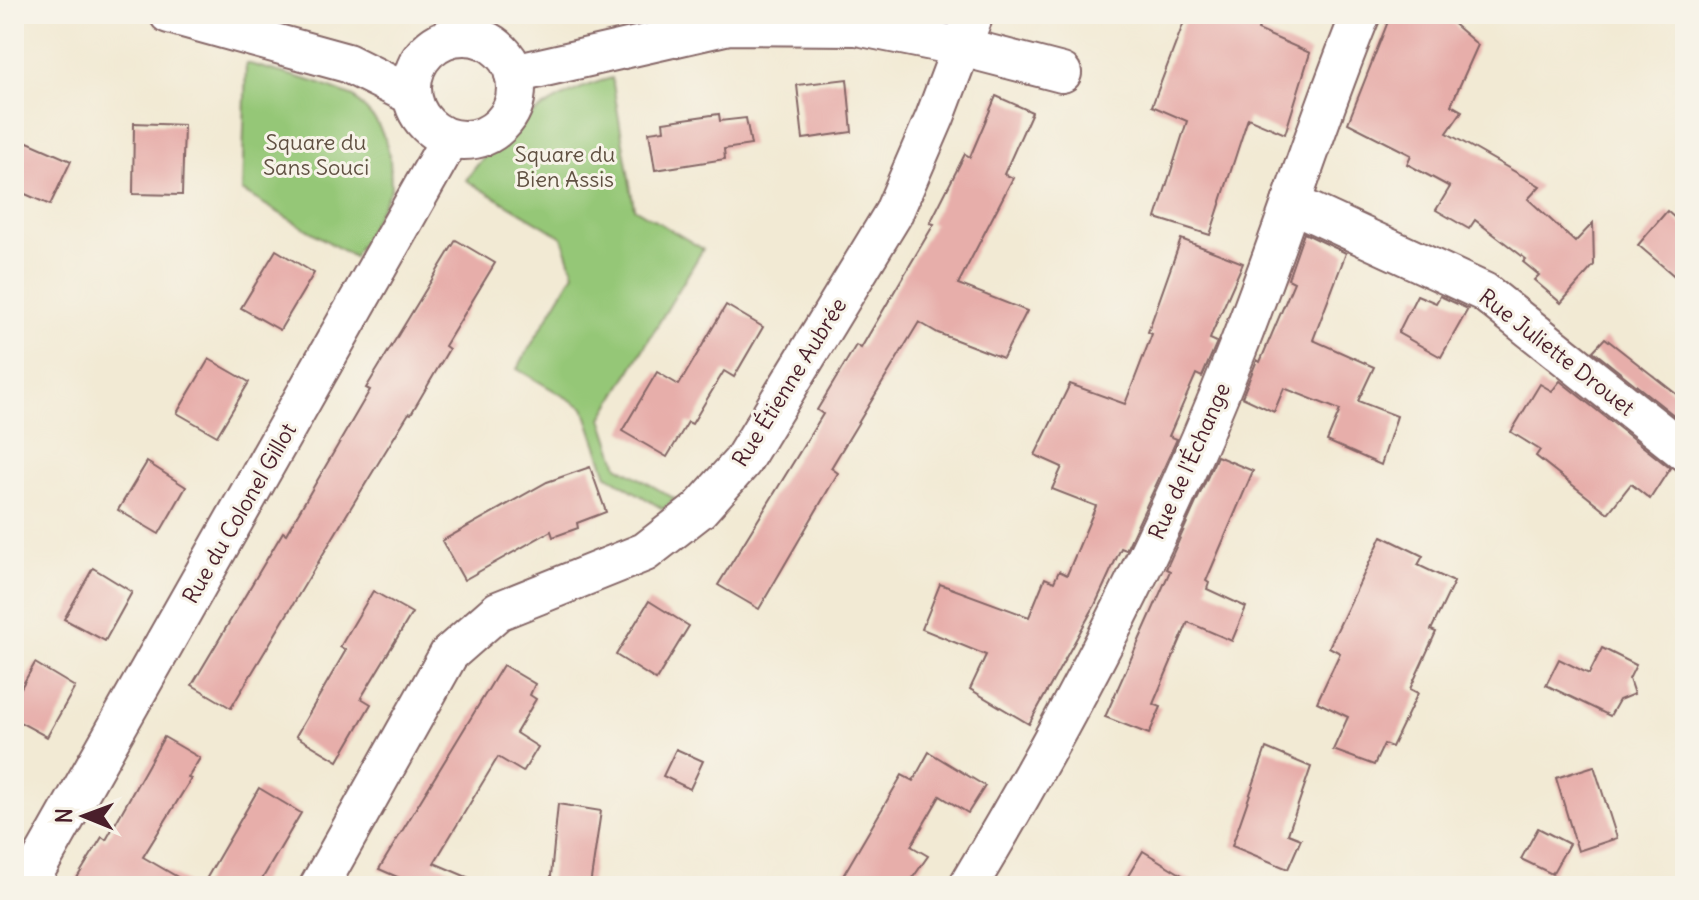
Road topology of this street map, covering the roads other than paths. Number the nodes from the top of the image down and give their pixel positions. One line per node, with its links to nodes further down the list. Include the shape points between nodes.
1 (169, 14): 7 (street, via 347,63)
2 (1361, 14): 9 (street, Rue de l'Échange)
3 (490, 29): 6 (street); 7 (street, via 436,43 414,71)
4 (968, 31): 5 (street); 6 (street, via 729,25); 12 (street, Rue Étienne Aubrée, via 893,214 742,462 699,510 645,552 498,611 449,654)
5 (1062, 73)
6 (514, 74): 8 (street, via 517,92 502,125 469,141)
7 (411, 95): 8 (street, via 428,127)
8 (450, 139): 11 (street, Rue du Colonel Gillot)
9 (1291, 203): 10 (street, Rue Juliette Drouet, via 1484,292); 13 (street, Rue de l'Échange, via 1235,357 1179,487 1091,672)
10 (1685, 452)
11 (27, 886)
12 (319, 886)
13 (968, 886)

